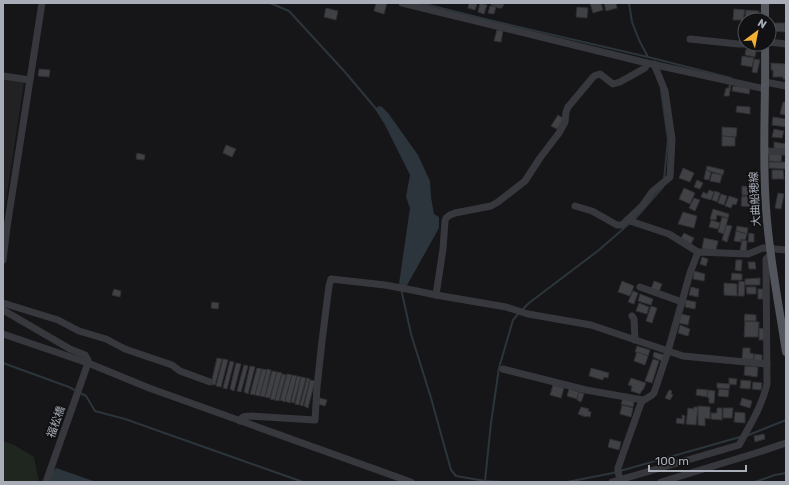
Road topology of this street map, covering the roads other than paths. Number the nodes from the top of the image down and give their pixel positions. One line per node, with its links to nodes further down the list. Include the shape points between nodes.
1 (42, 3): 10 (street)
2 (402, 3): 8 (street)
3 (494, 3): 4 (street)
4 (501, 3)
5 (690, 39): 6 (street)
6 (737, 44)
7 (765, 52): 11 (main road, 大曲船穂線)
8 (650, 64): 11 (street); 16 (street, via 665,91 672,139 670,176); 23 (street, via 613,84 600,74 594,76 568,108 559,133 525,181 491,206 455,213 446,218 444,249)
9 (3, 76): 10 (street)
10 (30, 80): 17 (street)
11 (765, 86): 12 (street); 13 (main road, 大曲船穂線)
12 (786, 86)
13 (765, 151): 14 (street); 19 (main road, 大曲船穂線, via 764,181)
14 (786, 152)
15 (575, 206): 16 (street, via 592,211 617,225 622,225)
16 (627, 220): 20 (street, via 669,234)
17 (5, 227): 21 (street)
18 (786, 250): 19 (street)
19 (771, 251): 20 (street, via 763,248 748,254); 31 (main road, 大曲船穂線); 32 (street, via 766,259)
20 (698, 252): 24 (street)
21 (3, 260)
22 (640, 287): 24 (street)
23 (436, 295): 29 (street, via 592,325); 37 (street, via 331,279 315,420 244,416)
24 (682, 302): 30 (street)
25 (3, 303): 35 (street, via 58,320 79,331 106,339)
26 (3, 310): 33 (street, via 85,355 88,360)
27 (632, 316): 29 (street)
28 (3, 334): 33 (street)
29 (635, 340): 30 (street)
30 (668, 351): 32 (street, via 683,356); 36 (street, via 654,393)
31 (786, 352)
32 (767, 364): 39 (street, via 764,396 739,445)
33 (87, 366): 37 (street); 40 (street, 福松橋)
34 (503, 369): 36 (street, via 586,390)
35 (210, 382)
36 (643, 400): 39 (street)
37 (240, 421): 41 (street)
38 (786, 443): 43 (street)
39 (619, 475): 42 (street)
40 (46, 482)
41 (412, 482)
42 (612, 482)
43 (661, 482)

